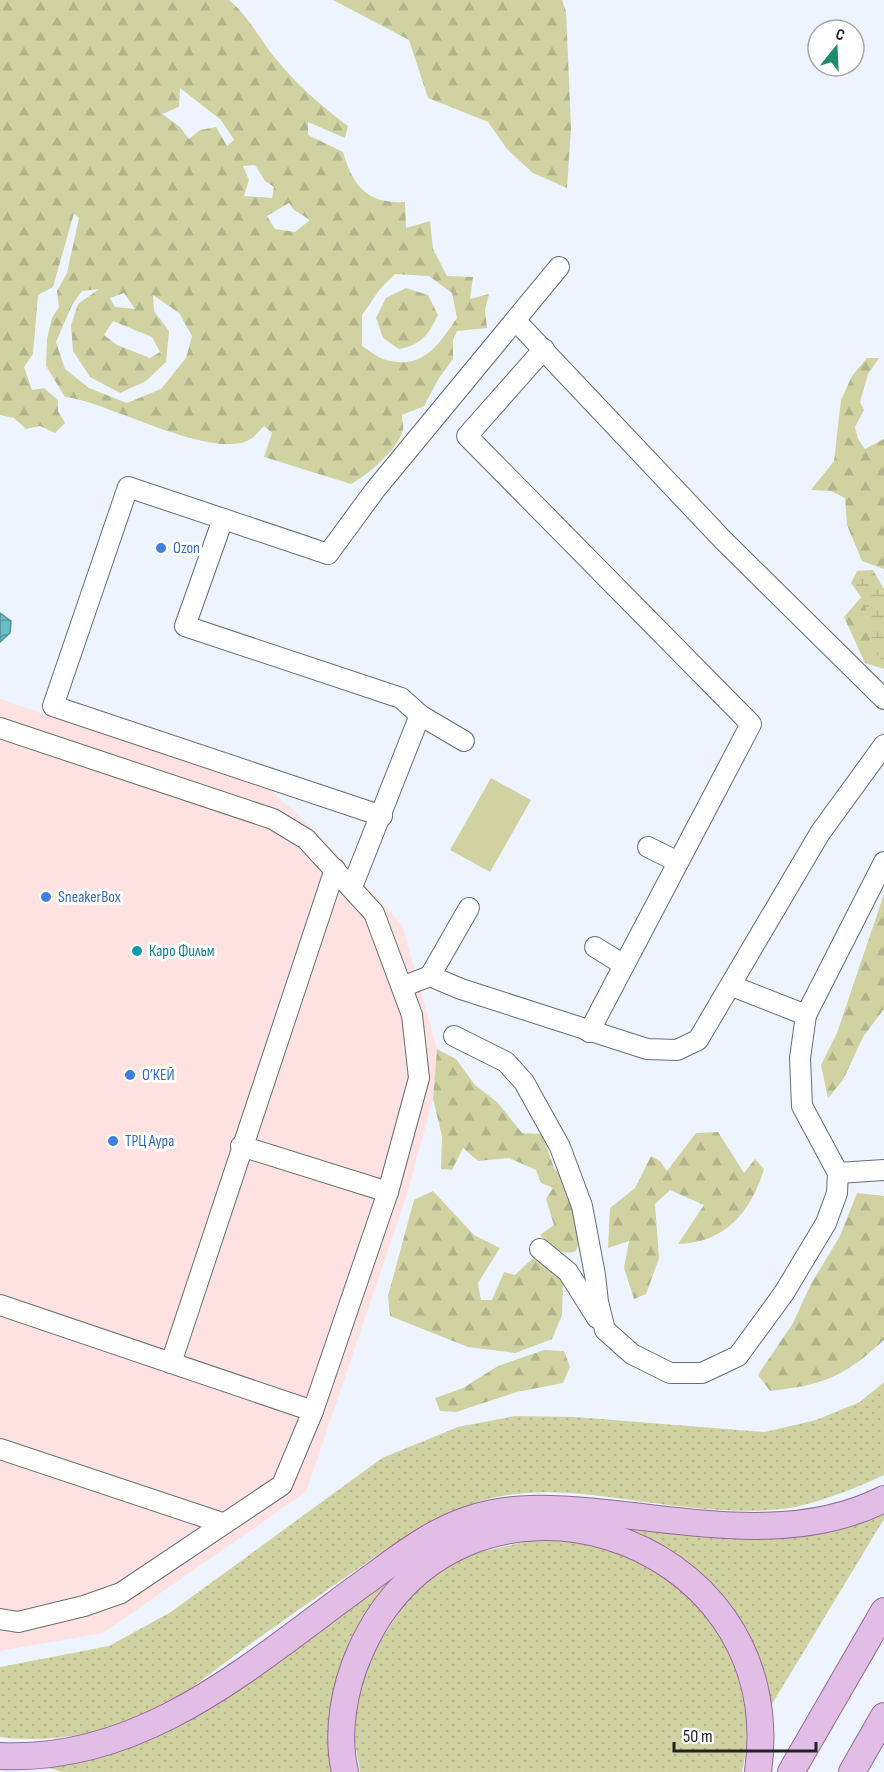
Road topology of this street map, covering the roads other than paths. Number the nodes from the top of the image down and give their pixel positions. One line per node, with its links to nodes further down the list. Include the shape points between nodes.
1 (559, 267): 2 (lane)
2 (516, 321): 3 (lane); 4 (lane, via 375,490 328,554)
3 (544, 349): 5 (lane, via 723,540); 12 (lane, via 467,436 751,724)
4 (223, 519): 6 (lane, via 185,626 401,698); 10 (lane, via 128,487 53,706)
5 (884, 699)
6 (420, 715): 8 (lane); 10 (lane)
7 (2, 734): 14 (lane, via 273,819 306,839)
8 (464, 741)
9 (884, 745): 20 (lane, via 820,833)
10 (382, 816): 15 (lane)
11 (648, 847): 12 (lane)
12 (678, 862): 18 (lane)
13 (884, 862): 22 (lane)
14 (336, 869): 15 (lane); 25 (lane)
15 (352, 887): 21 (lane, via 374,913)
16 (469, 908): 19 (lane)
17 (595, 947): 18 (lane)
18 (624, 965): 23 (lane)
19 (430, 976): 21 (lane); 23 (lane)
20 (732, 986): 22 (lane); 23 (lane, via 698,1040 677,1050 647,1049)
21 (402, 987): 28 (lane, via 412,1015 419,1077)
22 (806, 1016): 27 (lane, via 800,1058 802,1106)
23 (589, 1032)
24 (454, 1036): 31 (lane, via 506,1062 524,1082 560,1147 582,1206)
25 (241, 1146): 28 (lane); 32 (lane)
26 (884, 1170): 27 (lane)
27 (838, 1173): 31 (lane, via 837,1193 826,1223 784,1293 738,1356 702,1373 670,1373 632,1354)
28 (388, 1192): 33 (lane)
29 (540, 1249): 31 (lane, via 567,1272)
30 (0, 1305): 32 (lane)
31 (605, 1330)
32 (171, 1363): 33 (lane)
33 (313, 1411): 36 (lane, via 282,1485)
34 (0, 1449): 36 (lane)
35 (884, 1498): 40 (main road, via 856,1513 791,1525 691,1522 548,1508 480,1515 412,1548 233,1677 164,1720 93,1746 34,1756)
36 (222, 1523): 38 (lane, via 121,1593 18,1622)
37 (884, 1611): 43 (main road)
38 (0, 1619)
39 (884, 1717): 44 (main road); 45 (main road)
40 (0, 1756)
41 (345, 1772): 42 (main road, via 342,1737 349,1687 363,1646 389,1603 424,1570 450,1553 500,1533 537,1527 581,1530 627,1541 663,1560 699,1590 726,1621 752,1676 762,1733)
42 (758, 1772)
43 (791, 1772)
44 (852, 1772)
45 (863, 1772)

